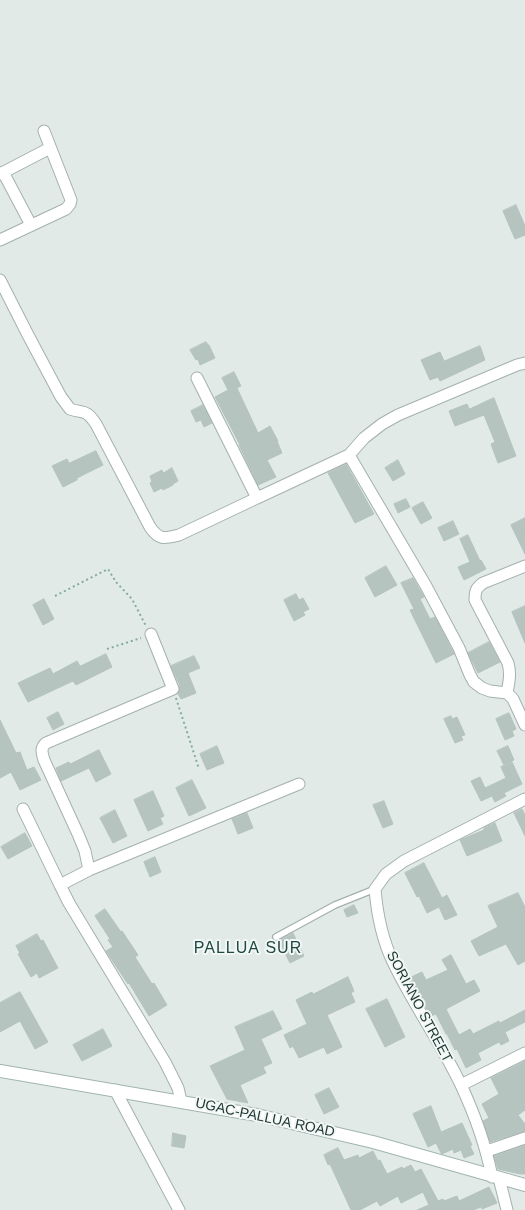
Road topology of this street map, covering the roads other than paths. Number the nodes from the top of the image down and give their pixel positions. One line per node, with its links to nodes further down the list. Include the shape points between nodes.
1 (44, 131): 2 (street)
2 (50, 148): 3 (street); 4 (street, via 71,200 66,209)
3 (2, 173): 4 (street)
4 (31, 225): 5 (street)
5 (0, 240)
6 (0, 280): 10 (street, via 64,401 70,409 88,414 96,424 155,533 162,538 179,535)
7 (525, 363): 9 (street, via 398,415 364,438)
8 (197, 378): 10 (street)
9 (349, 455): 10 (street); 13 (street, via 426,586 474,682 490,691)
10 (257, 498)
11 (525, 566): 13 (street, via 477,586 475,591 475,600 508,663 510,679)
12 (151, 634): 18 (street, via 173,689 46,743 41,751 85,851)
13 (507, 693): 14 (street, via 513,699)
14 (525, 725)
15 (299, 784): 18 (street)
16 (525, 799): 20 (street, via 404,861 386,874)
17 (23, 809): 19 (street)
18 (89, 870): 19 (street)
19 (60, 885): 26 (street, via 165,1062 178,1088)
20 (375, 888): 21 (lane, via 335,905); 24 (street, SORIANO STREET, via 383,935 393,962)
21 (276, 937)
22 (525, 1053): 24 (street)
23 (0, 1071): 25 (street, UGAC-PALLUA ROAD)
24 (461, 1085): 28 (street, SORIANO STREET)
25 (115, 1090): 26 (street, UGAC-PALLUA ROAD); 31 (street)
26 (181, 1101): 29 (street, UGAC-PALLUA ROAD, via 258,1115 373,1142)
27 (525, 1138): 28 (street)
28 (487, 1151): 29 (street, SORIANO STREET)
29 (496, 1178): 30 (street, UGAC-PALLUA ROAD); 32 (street, SORIANO STREET)
30 (525, 1185)
31 (179, 1210)
32 (507, 1210)

